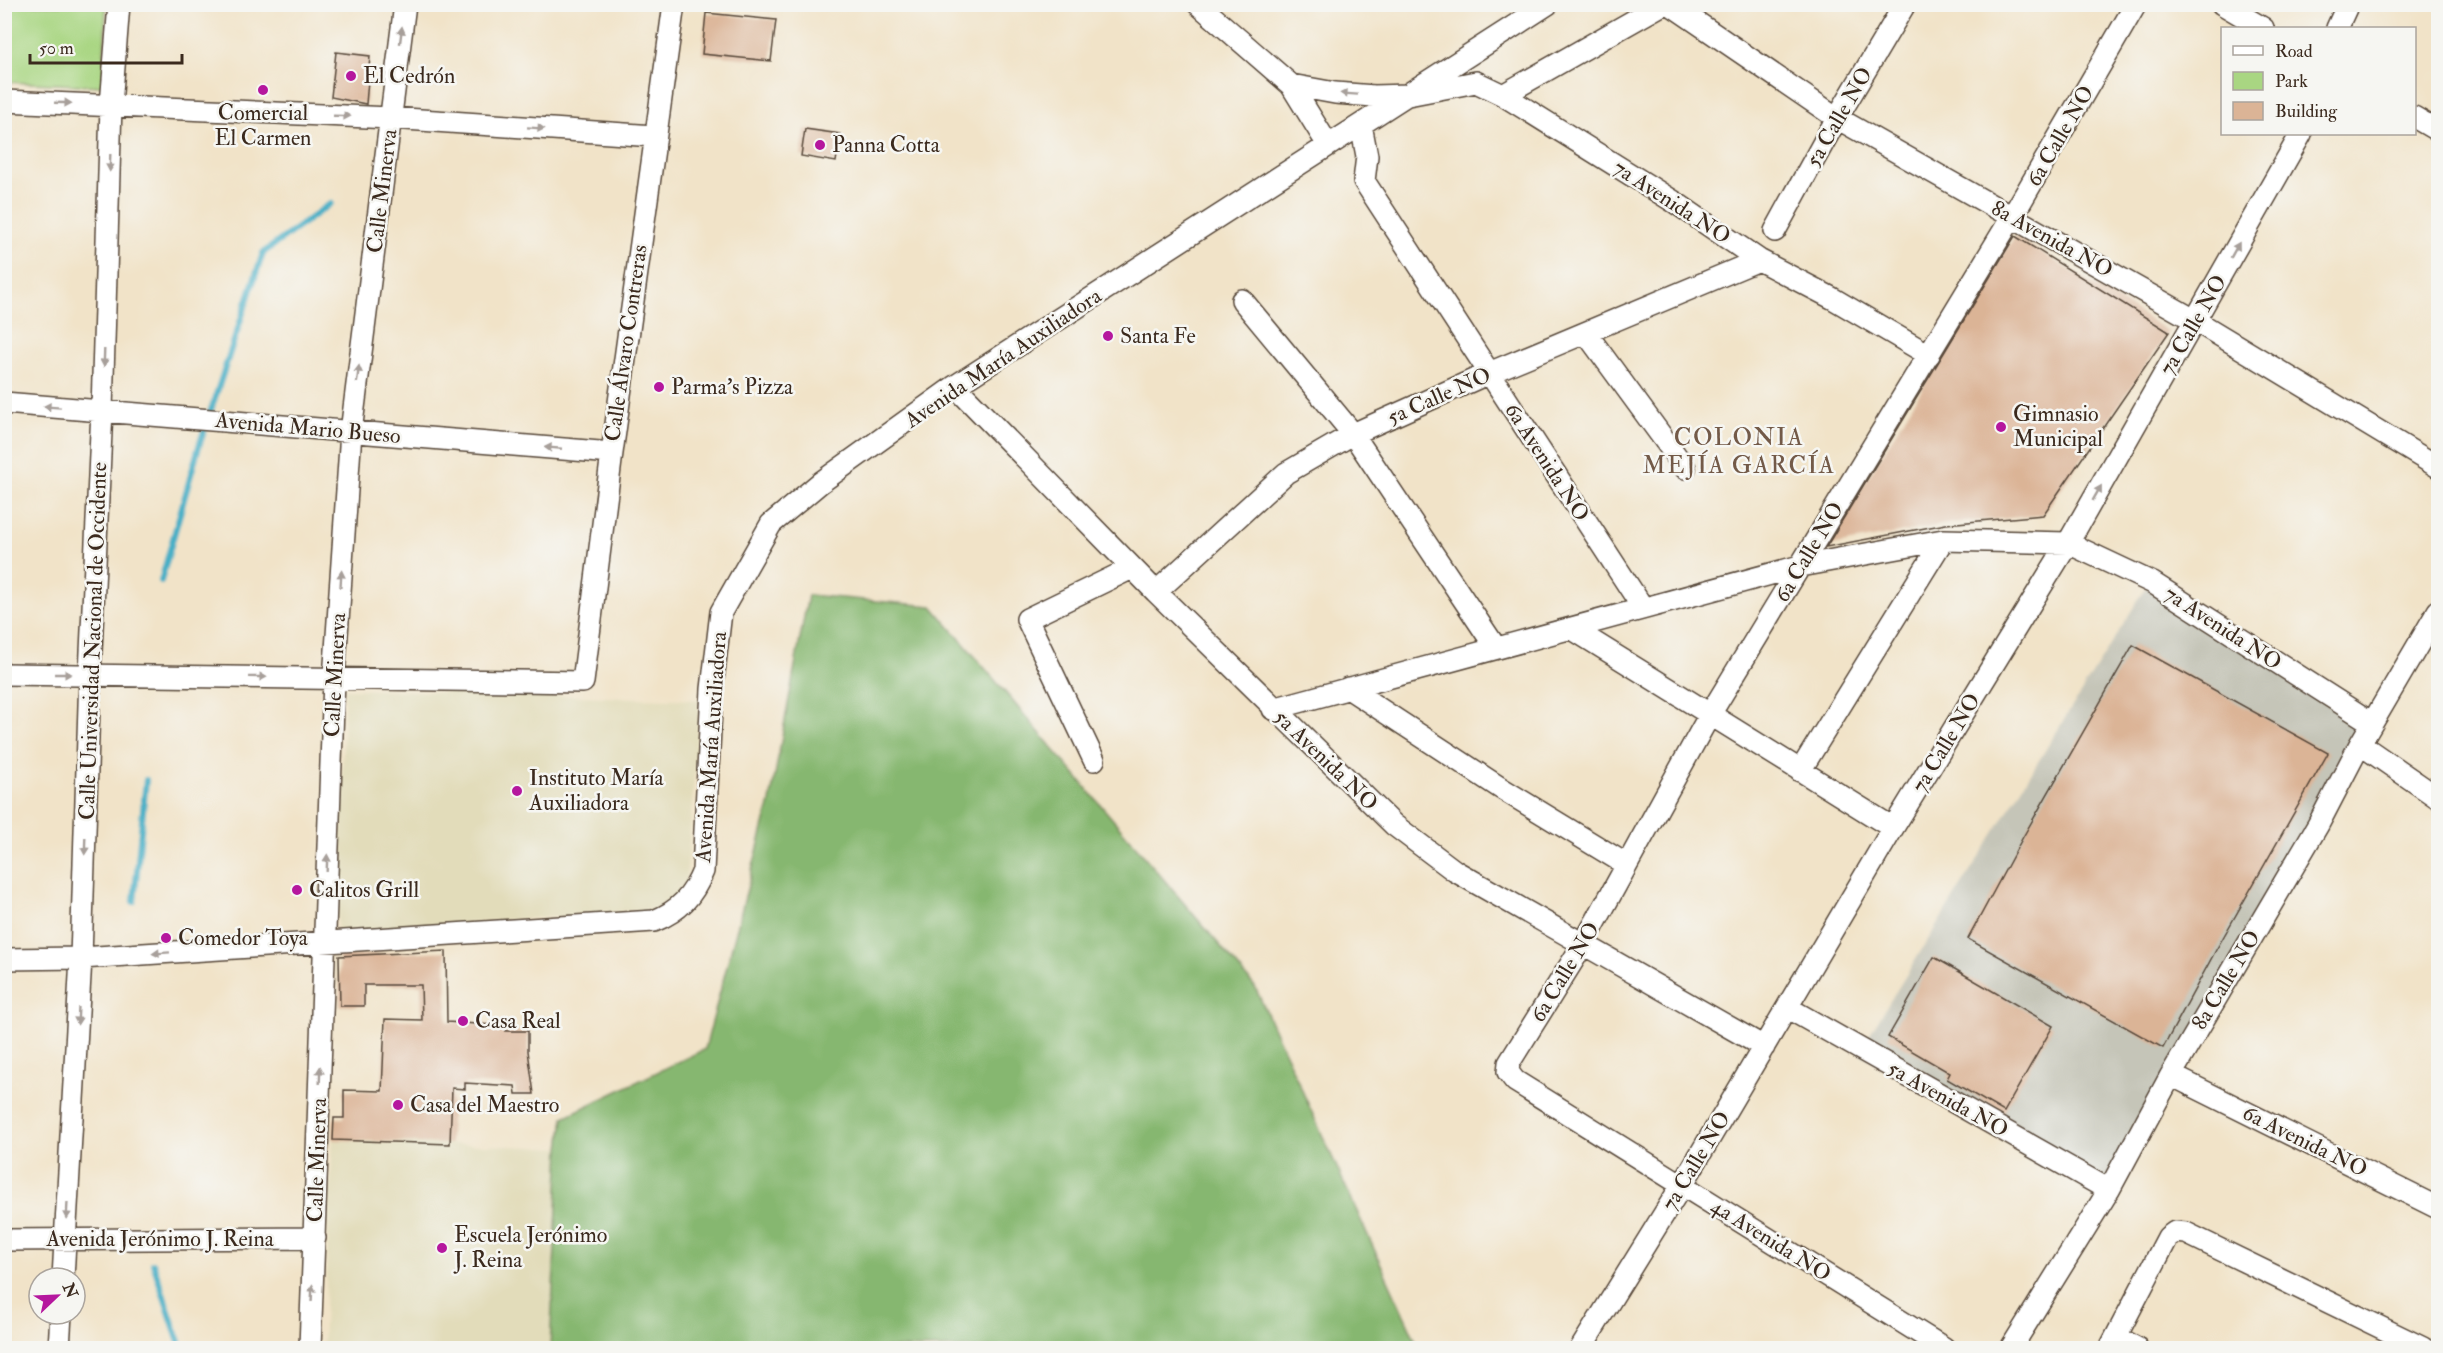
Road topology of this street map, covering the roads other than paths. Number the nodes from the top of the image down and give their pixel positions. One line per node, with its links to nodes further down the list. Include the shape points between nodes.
1 (119, 4): 18 (street, Calle Universidad Nacional de Occidente)
2 (405, 4): 19 (street, Calle Minerva, one-way to 2)
3 (675, 4): 25 (street, Calle Álvaro Contreras)
4 (1198, 4): 14 (street)
5 (1548, 4): 15 (street, Avenida María Auxiliadora)
6 (1664, 4): 16 (street)
7 (1670, 4): 20 (street, 8a Avenida NO)
8 (1905, 4): 20 (street, 5a Calle NO)
9 (2136, 4): 27 (street, 6a Calle NO)
10 (2222, 4): 12 (street)
11 (2348, 4): 13 (street)
12 (2261, 27)
13 (2337, 27)
14 (1292, 85): 15 (street, one-way to 14, via 1335,93); 26 (street)
15 (1407, 95): 16 (street, 7a Avenida NO, via 1476,82); 22 (street, Avenida María Auxiliadora)
16 (1503, 95): 29 (street, 7a Avenida NO)
17 (4, 101): 18 (street, one-way to 18)
18 (111, 105): 19 (street, one-way to 19); 37 (street, Calle Universidad Nacional de Occidente, one-way to 37)
19 (391, 118): 25 (street, one-way to 25); 38 (street, Calle Minerva, one-way to 19)
20 (1837, 118): 27 (street, 8a Avenida NO); 28 (street, 5a Calle NO)
21 (2416, 118): 23 (street)
22 (1361, 125): 26 (street, Avenida María Auxiliadora); 34 (street, 6a Avenida NO, via 1367,156 1364,181)
23 (2439, 131)
24 (2300, 135): 31 (street, 7a Calle NO, one-way to 24)
25 (654, 136): 40 (street, Calle Álvaro Contreras)
26 (1328, 145): 35 (street, Avenida María Auxiliadora)
27 (2012, 217): 31 (street, 8a Avenida NO); 33 (street, 6a Calle NO)
28 (1775, 231)
29 (1759, 260): 32 (street, 5a Calle NO); 33 (street, 7a Avenida NO)
30 (1242, 300): 39 (street)
31 (2196, 321): 41 (street, 8a Avenida NO); 44 (street, 7a Calle NO, one-way to 31)
32 (1586, 333): 34 (street, 5a Calle NO); 42 (street)
33 (1929, 355): 45 (street, 6a Calle NO)
34 (1489, 374): 39 (street, 5a Calle NO); 48 (street, 6a Avenida NO)
35 (955, 386): 46 (street, 5a Avenida NO); 65 (street, Avenida María Auxiliadora, via 820,483 771,524 721,612 712,689 703,871 690,897 680,907 654,921)
36 (4, 403): 37 (street, Avenida Mario Bueso, one-way to 36)
37 (102, 410): 38 (street, Avenida Mario Bueso); 53 (street, Calle Universidad Nacional de Occidente)
38 (351, 432): 40 (street, Avenida Mario Bueso, one-way to 38); 54 (street, Calle Minerva, one-way to 38)
39 (1353, 434): 47 (street, 5a Calle NO, via 1286,473); 51 (street)
40 (612, 453): 54 (street, Calle Álvaro Contreras, via 583,682)
41 (2439, 467)
42 (1685, 468)
43 (1943, 540): 44 (street); 45 (street); 61 (street)
44 (2068, 543): 58 (street, 7a Avenida NO, via 2153,583); 63 (street, 7a Calle NO)
45 (1800, 566): 48 (street); 57 (street, 6a Calle NO)
46 (1132, 568): 47 (street, 5a Avenida NO); 60 (street, via 1027,619)
47 (1156, 592): 56 (street, 5a Avenida NO)
48 (1643, 608): 50 (street)
49 (2439, 611): 58 (street, 8a Calle NO)
50 (1570, 628): 51 (street); 57 (street)
51 (1496, 648): 55 (street)
52 (4, 674): 53 (street, one-way to 53)
53 (90, 674): 54 (street, one-way to 54); 67 (street, Calle Universidad Nacional de Occidente, one-way to 67)
54 (334, 679): 65 (street, Calle Minerva, one-way to 54)
55 (1348, 688): 56 (street); 64 (street)
56 (1273, 709): 66 (street, 5a Avenida NO, via 1394,825 1455,871)
57 (1709, 716): 61 (street); 64 (street, 6a Calle NO)
58 (2372, 723): 59 (street, 8a Calle NO)
59 (2360, 744): 62 (street); 72 (street, 8a Calle NO, via 2318,825)
60 (1094, 760)
61 (1800, 771): 63 (street)
62 (2439, 798)
63 (1893, 828): 69 (street, 7a Calle NO)
64 (1627, 866): 66 (street, 6a Calle NO)
65 (324, 942): 67 (street, Avenida María Auxiliadora, one-way to 67); 76 (street, Calle Minerva, one-way to 65)
66 (1584, 943): 70 (street, 5a Avenida NO); 71 (street, 6a Calle NO, via 1509,1063)
67 (81, 958): 68 (street, Avenida María Auxiliadora); 78 (street, Calle Universidad Nacional de Occidente, one-way to 78)
68 (4, 959)
69 (1788, 1008): 70 (street, 7a Calle NO); 74 (street, 5a Avenida NO)
70 (1764, 1047): 73 (street, 7a Calle NO)
71 (1508, 1072): 73 (street, 4a Avenida NO, via 1515,1081)
72 (2171, 1075): 74 (street, 8a Calle NO); 75 (street, 6a Avenida NO)
73 (1682, 1185): 82 (street, 7a Calle NO); 85 (street, 4a Avenida NO)
74 (2109, 1190): 86 (street, 8a Calle NO)
75 (2439, 1208)
76 (315, 1238): 78 (street, Avenida Jerónimo J. Reina); 84 (street, Calle Minerva, one-way to 76)
77 (4, 1239): 78 (street, Avenida Jerónimo J. Reina)
78 (65, 1240): 79 (street, Calle Universidad Nacional de Occidente)
79 (64, 1266)
80 (60, 1326): 83 (street)
81 (2113, 1343): 87 (street); 88 (street, via 2168,1237 2175,1232 2186,1233)
82 (1585, 1347)
83 (59, 1348)
84 (310, 1348)
85 (1944, 1348)
86 (2011, 1348)
87 (2137, 1348)
88 (2423, 1348)

